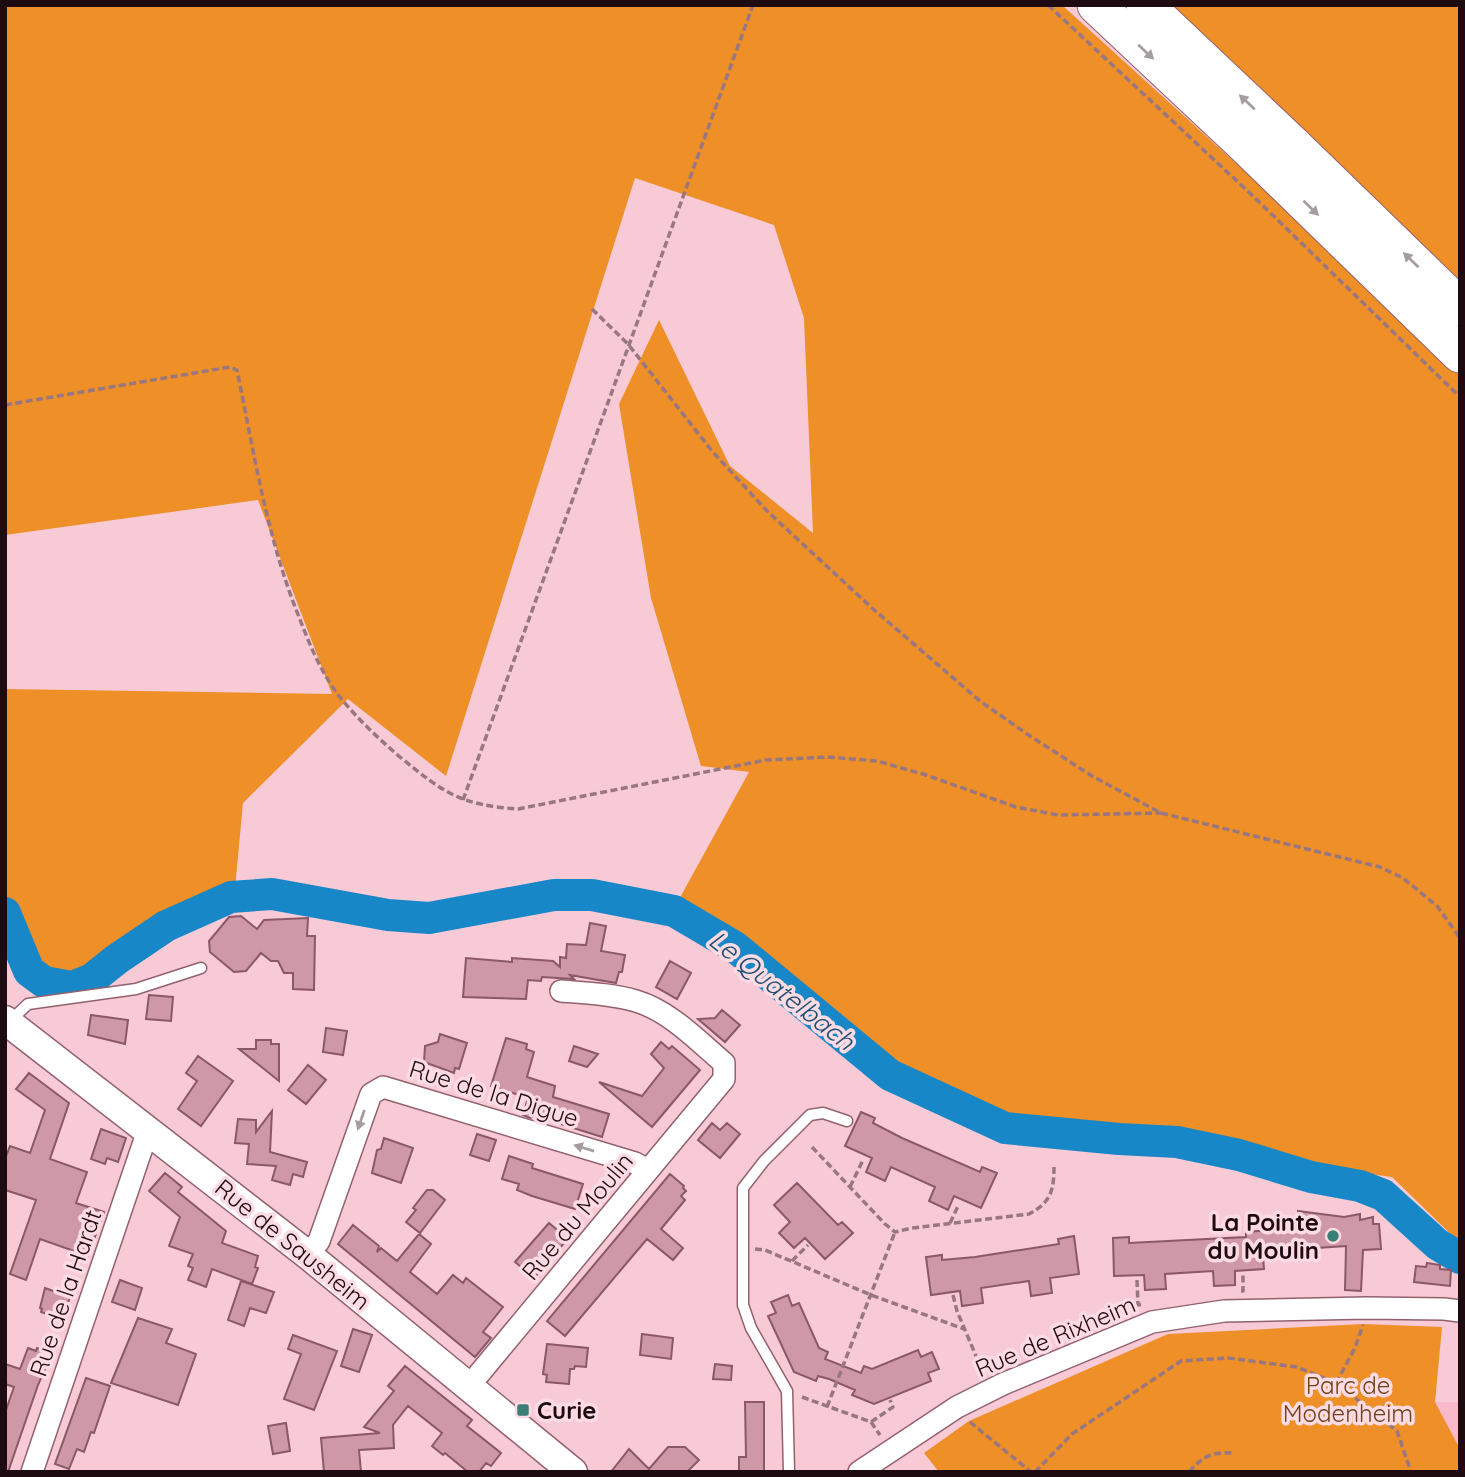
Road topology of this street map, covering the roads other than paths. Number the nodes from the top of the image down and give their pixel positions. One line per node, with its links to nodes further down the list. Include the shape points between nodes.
1 (1096, 5): 4 (highway, one-way to 4)
2 (1145, 5): 3 (highway, one-way to 2)
3 (1460, 307)
4 (1460, 354)
5 (201, 968): 7 (lane, via 136,989 28,1004)
6 (561, 991): 10 (street, Rue du Moulin, via 638,1001 673,1020 724,1063 724,1079)
7 (6, 1021): 9 (main road, Rue de Sausheim)
8 (847, 1121): 16 (lane, via 823,1113 810,1115 743,1188 743,1305 787,1391)
9 (151, 1131): 11 (main road, Rue de Sausheim); 14 (street, Rue de la Hardt)
10 (648, 1170): 11 (street, Rue de la Digue, one-way to 11, via 383,1087 371,1094 319,1241); 13 (street, Rue du Moulin)
11 (308, 1255): 13 (main road, Rue de Sausheim)
12 (1460, 1311): 17 (street, Rue de Rixheim, via 1224,1311 1152,1322 957,1407)
13 (470, 1385): 15 (main road, Rue de Sausheim)
14 (32, 1472)
15 (573, 1472)
16 (789, 1472)
17 (859, 1472)

